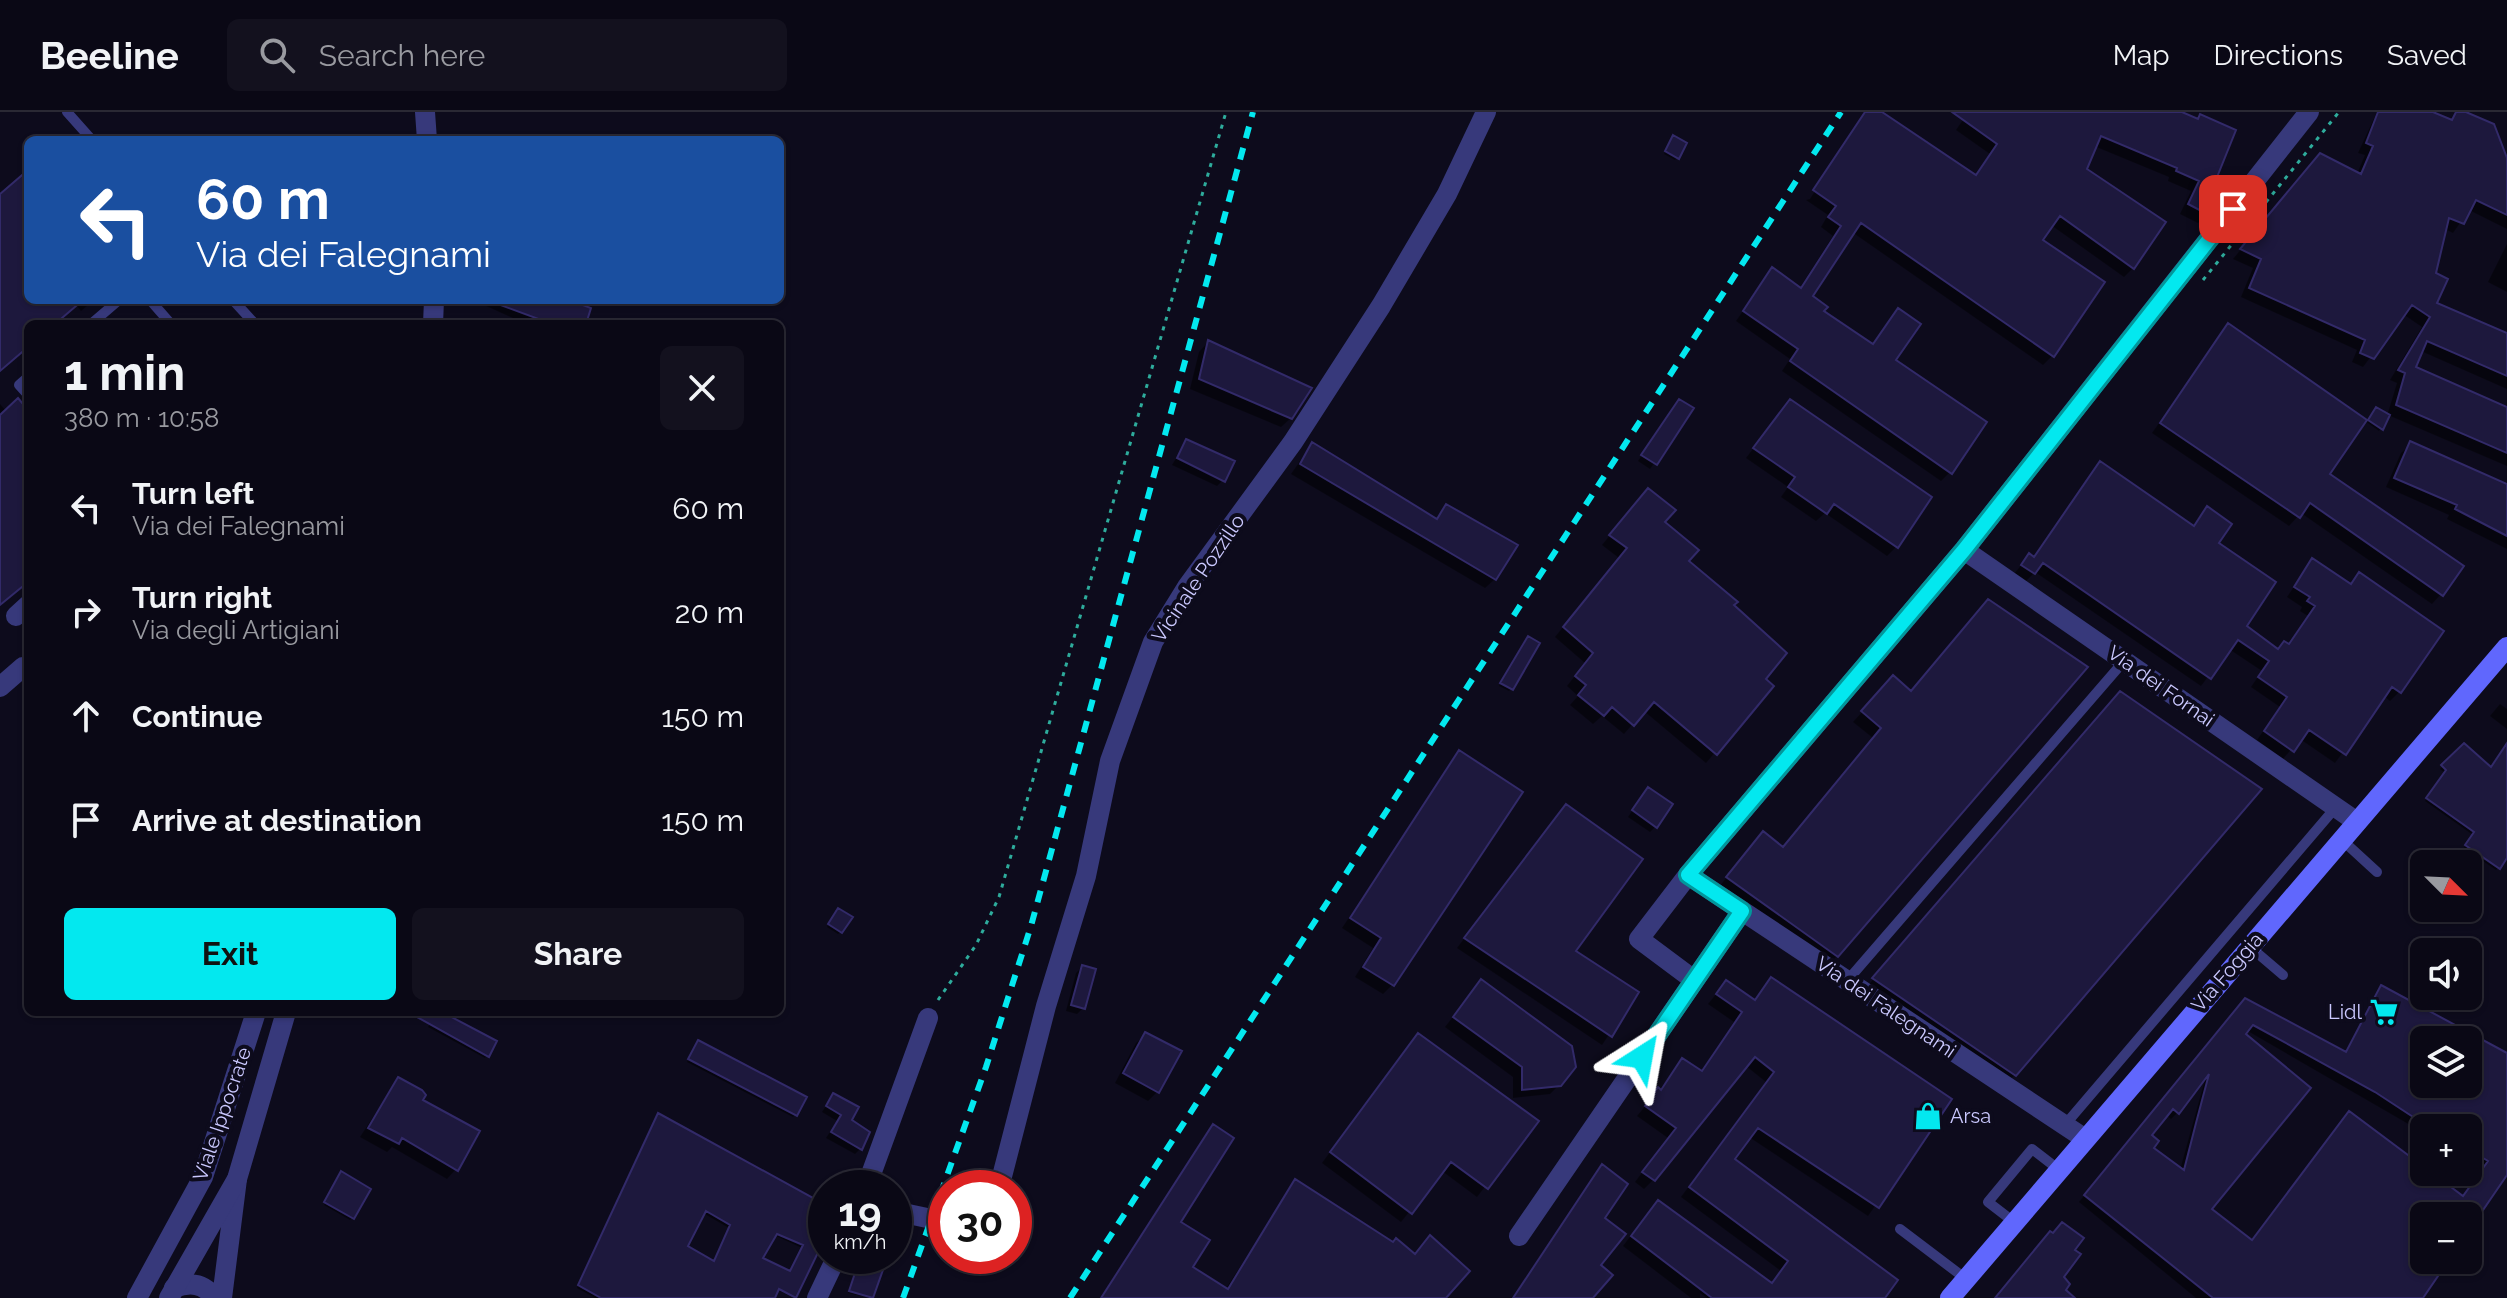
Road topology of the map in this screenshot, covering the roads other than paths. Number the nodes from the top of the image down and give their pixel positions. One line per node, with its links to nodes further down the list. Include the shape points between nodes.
1 (67, 112): 5 (lane)
2 (425, 112): 6 (street)
3 (1486, 112): 35 (street, Vicinale Pozzillo, via 1447,194 1381,306 1153,642 1110,761 1086,876)
4 (2309, 112): 13 (street)
5 (88, 136)
6 (427, 136)
7 (114, 304): 10 (lane)
8 (154, 304): 11 (lane)
9 (237, 304): 12 (lane)
10 (96, 320)
11 (168, 320)
12 (251, 320)
13 (1964, 550): 15 (street, Via dei Fornai); 22 (street)
14 (2507, 647): 19 (main road, Via Foggia)
15 (2124, 661): 18 (street, Via dei Fornai); 27 (lane)
16 (24, 667): 17 (street)
17 (0, 687)
18 (2336, 807): 19 (street, Via dei Fornai); 31 (lane)
19 (2357, 822): 20 (main road, Via Foggia)
20 (2341, 839): 21 (lane); 24 (main road, Via Foggia)
21 (2377, 872)
22 (1688, 875): 23 (street, Via dei Falegnami); 26 (street, via 1639,939)
23 (1742, 911): 26 (street); 27 (street, Via dei Falegnami)
24 (2249, 946): 25 (lane); 32 (main road, Via Foggia)
25 (2283, 975)
26 (1694, 980): 39 (street)
27 (1847, 981): 31 (street, Via dei Falegnami)
28 (255, 1016): 43 (street, Viale Ippocrate, via 203,1177)
29 (285, 1016): 36 (street, Viale Ippocrate)
30 (928, 1018): 34 (street)
31 (2064, 1126): 32 (street, Via dei Falegnami)
32 (2084, 1138): 33 (main road, Via Foggia)
33 (2058, 1169): 37 (main road, Via Foggia); 37 (lane, via 2032,1149 1988,1202)
34 (873, 1170)
35 (1003, 1170)
36 (237, 1179): 42 (street, Viale Ippocrate); 45 (street)
37 (2014, 1222): 41 (main road, Via Foggia)
38 (1900, 1229): 41 (lane)
39 (1519, 1236)
40 (828, 1274): 46 (street)
41 (1959, 1292)
42 (172, 1293): 44 (street, via 187,1283 201,1286)
43 (137, 1298)
44 (214, 1298)
45 (222, 1298)
46 (817, 1298)

